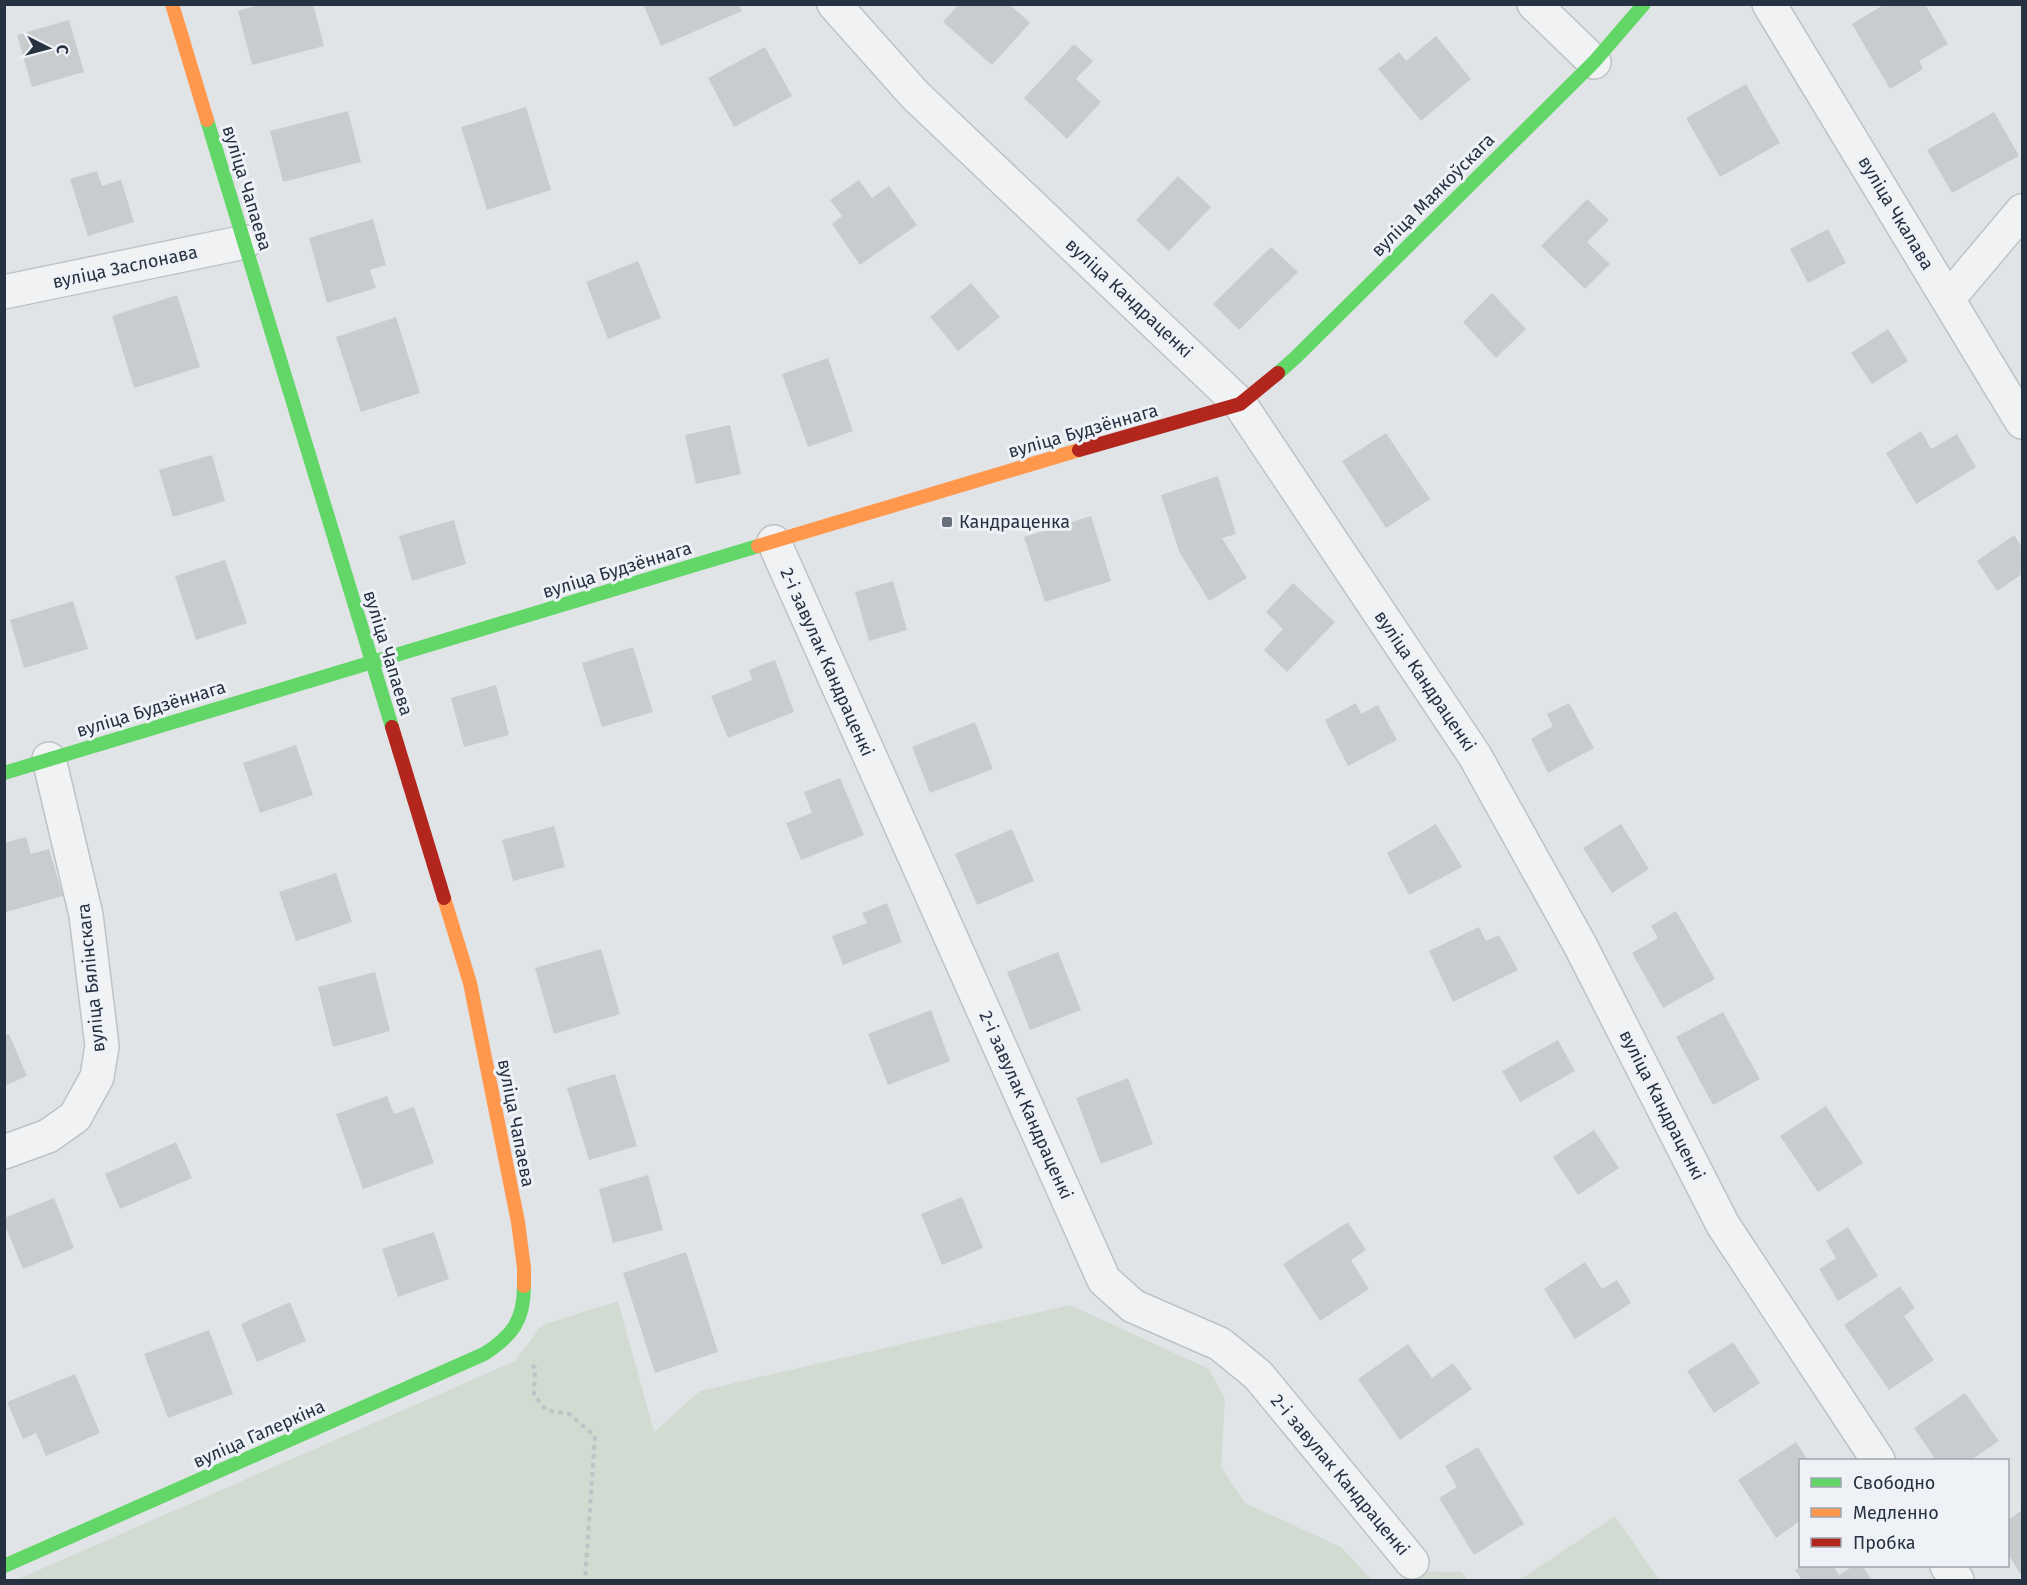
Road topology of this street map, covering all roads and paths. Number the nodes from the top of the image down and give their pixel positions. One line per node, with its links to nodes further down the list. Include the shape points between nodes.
1 (172, 4): 8 (street, вуліца Чапаева)
2 (834, 4): 11 (street, вуліца Кандраценкі, via 915,95)
3 (1534, 4): 6 (street)
4 (1644, 4): 6 (street, вуліца Маякоўскага)
5 (1769, 4): 10 (street, вуліца Чкалава)
6 (1594, 62): 11 (street, вуліца Маякоўскага, via 1295,358)
7 (2022, 211): 10 (street)
8 (245, 242): 9 (street, вуліца Заслонава); 14 (street, вуліца Чапаева)
9 (4, 292)
10 (1948, 299): 12 (street, вуліца Чкалава)
11 (1240, 404): 13 (street, вуліца Будзённага); 20 (street, вуліца Кандраценкі, via 1475,756 1579,943 1723,1224)
12 (2022, 422)
13 (774, 542): 14 (street, вуліца Будзённага); 21 (street, 2-і завулак Кандраценкі, via 1104,1280 1133,1306 1220,1344 1258,1375)
14 (372, 662): 15 (street, вуліца Будзённага); 18 (street, вуліца Чапаева, via 470,983 518,1222 524,1268)
15 (49, 759): 16 (street, вуліца Будзённага); 17 (street, вуліца Бялінскага, via 86,915 102,1046 98,1077 75,1117 48,1136)
16 (4, 773)
17 (4, 1152)
18 (519, 1320): 19 (street, вуліца Галеркіна)
19 (504, 1341): 22 (street, вуліца Галеркіна, via 484,1354); 24 (path, via 535,1368 534,1395 546,1410 569,1414 595,1436)
20 (1877, 1459)
21 (1412, 1562)
22 (4, 1566)
23 (1948, 1567): 25 (street)
24 (585, 1581)
25 (1957, 1581)

